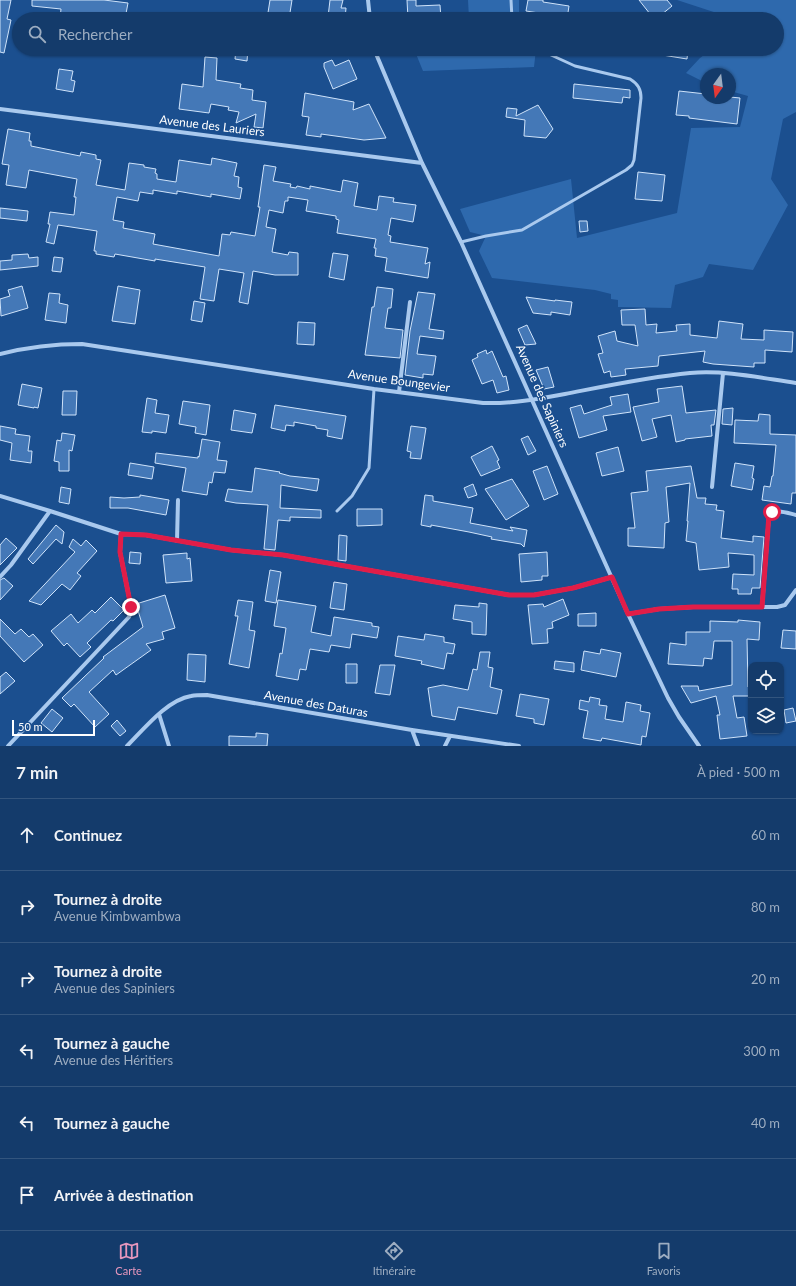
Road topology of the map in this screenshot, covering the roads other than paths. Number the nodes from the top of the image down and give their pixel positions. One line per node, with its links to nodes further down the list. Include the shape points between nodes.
1 (368, 0): 3 (street)
2 (512, 0): 4 (lane)
3 (369, 12)
4 (512, 12)
5 (377, 56): 8 (street, Avenue des Sapiniers)
6 (553, 56): 9 (lane, via 575,66 636,82 641,98 632,165 522,230)
7 (0, 109): 8 (street, Avenue des Lauriers)
8 (422, 163): 9 (street, Avenue des Sapiniers)
9 (462, 242): 16 (street, Avenue des Sapiniers)
10 (410, 302): 15 (street)
11 (0, 354): 14 (street, Avenue Boungevier, via 55,344 82,344)
12 (723, 373): 13 (street, Avenue Boungevier); 16 (street, Avenue Boungevier, via 656,378); 17 (street)
13 (796, 383)
14 (374, 389): 15 (street, Avenue Boungevier); 21 (lane, via 369,468 352,496)
15 (400, 392): 16 (street, Avenue Boungevier, via 498,404)
16 (533, 400): 26 (street, Avenue des Sapiniers)
17 (712, 487)
18 (0, 496): 20 (street)
19 (178, 500): 24 (street)
20 (50, 511): 23 (street); 25 (street)
21 (337, 511)
22 (796, 515): 28 (street, via 776,511 769,515)
23 (121, 534): 24 (street, via 146,535); 33 (street, via 120,552 131,607 129,617)
24 (178, 541): 26 (street, via 335,563 509,595 547,593)
25 (0, 577)
26 (612, 577): 29 (street, Avenue des Sapiniers)
27 (796, 590): 28 (street, via 785,605)
28 (762, 607): 29 (street, via 666,608)
29 (628, 614): 39 (street, Avenue des Sapiniers, via 668,698)
30 (159, 714): 31 (street, Avenue des Daturas, via 180,700 207,695); 34 (street, Avenue des Daturas); 35 (street)
31 (412, 730): 32 (street, Avenue des Daturas); 36 (street)
32 (450, 736): 37 (street); 38 (street, Avenue des Daturas)
33 (8, 746)
34 (127, 746)
35 (169, 746)
36 (418, 746)
37 (446, 746)
38 (519, 746)
39 (699, 746)

